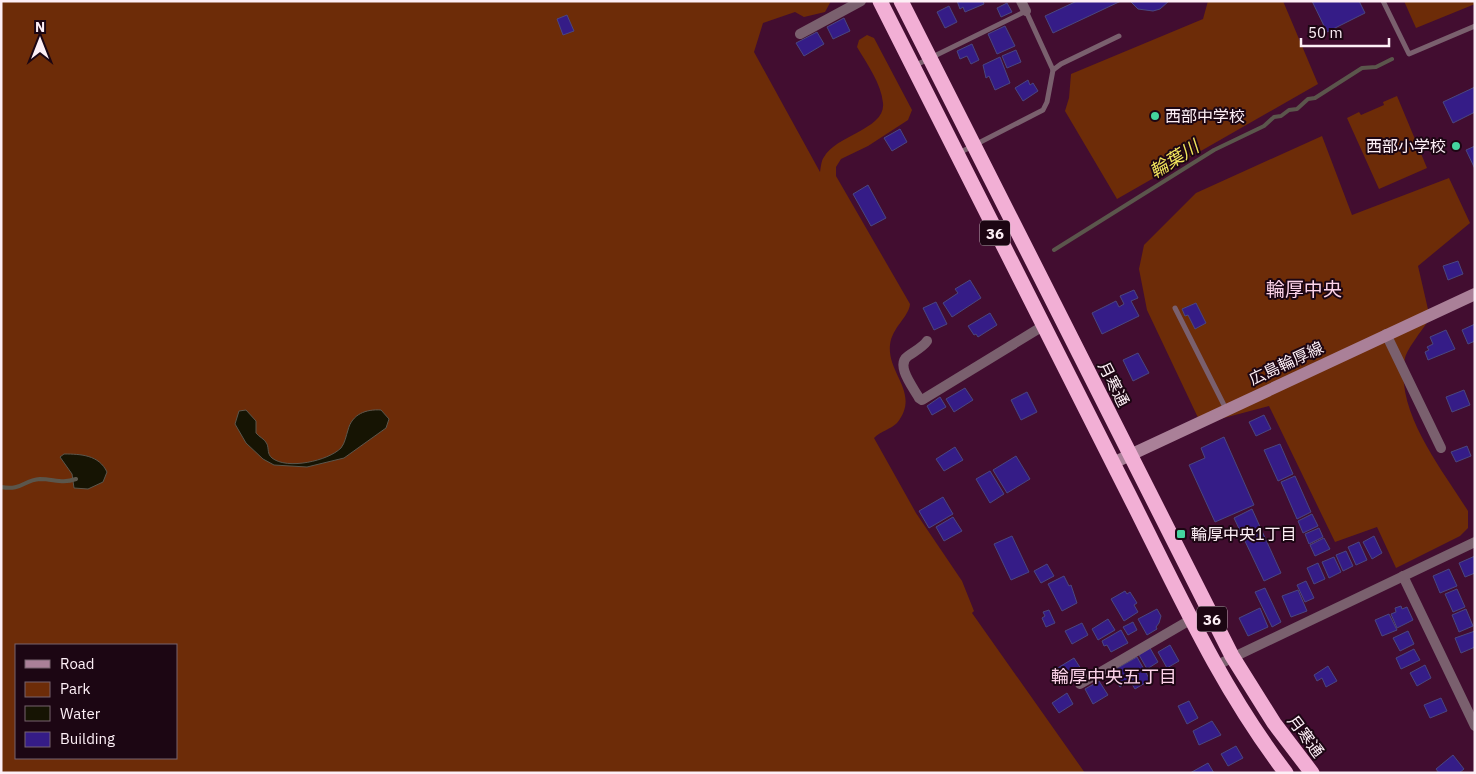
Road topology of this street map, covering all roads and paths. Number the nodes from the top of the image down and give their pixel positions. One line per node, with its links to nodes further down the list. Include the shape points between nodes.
1 (861, 1): 8 (street)
2 (880, 1): 11 (highway, 36)
3 (901, 1): 10 (highway, 月寒通 / 36)
4 (1021, 1): 6 (street)
5 (1384, 1): 7 (lane, via 1409,54)
6 (1026, 11): 10 (lane); 12 (lane)
7 (1475, 26)
8 (800, 34)
9 (1119, 36): 12 (lane)
10 (930, 58): 11 (lane); 13 (highway, 月寒通 / 36)
11 (913, 66): 14 (highway, 36)
12 (1053, 70): 13 (lane, via 1043,110)
13 (974, 146): 14 (lane); 22 (highway, 月寒通 / 36)
14 (957, 155): 17 (highway, 36)
15 (1475, 294): 18 (street, 広島輪厚線)
16 (1175, 308): 20 (lane)
17 (1043, 326): 19 (street, via 922,400 903,363 904,358); 23 (highway, 36)
18 (1386, 334): 20 (street, 広島輪厚線); 21 (street)
19 (927, 341)
20 (1227, 409): 22 (street, 広島輪厚線)
21 (1441, 448)
22 (1130, 455): 23 (street, 広島輪厚線); 27 (highway, 月寒通 / 36)
23 (1113, 463): 26 (highway, 36)
24 (1475, 542): 25 (street)
25 (1403, 576): 27 (street); 30 (street)
26 (1190, 620): 28 (highway, 36); 29 (street)
27 (1232, 656): 28 (street); 32 (highway, 月寒通 / 36, via 1274,723)
28 (1215, 666): 31 (highway, 36, via 1261,740)
29 (1080, 684)
30 (1475, 726)
31 (1286, 773)
32 (1312, 773)

